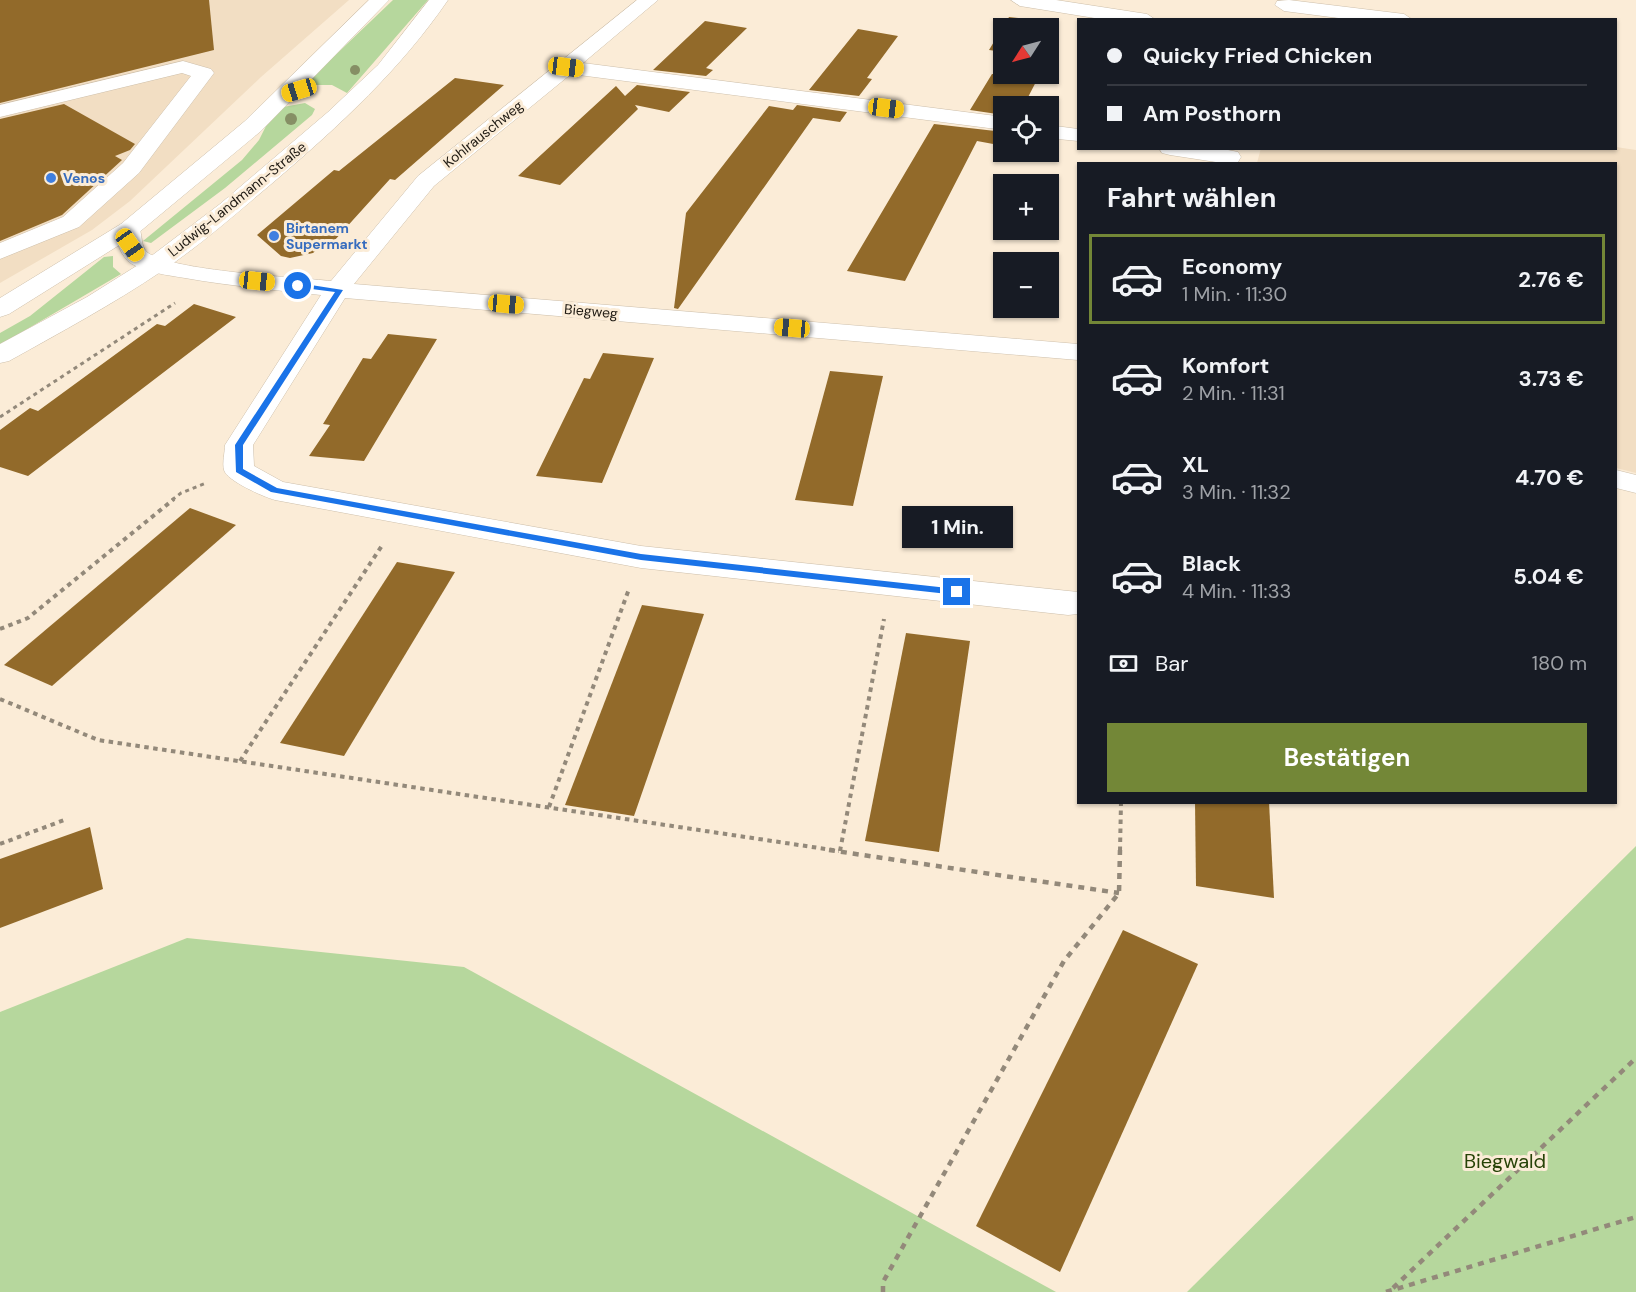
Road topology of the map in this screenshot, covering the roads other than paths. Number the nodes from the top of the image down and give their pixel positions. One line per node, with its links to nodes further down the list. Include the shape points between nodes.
1 (380, 0): 10 (street)
2 (439, 0): 12 (street, Ludwig-Landmann-Straße, via 385,69)
3 (649, 0): 9 (street, Kohlrauschweg)
4 (1020, 0): 5 (street)
5 (1123, 8): 7 (street)
6 (1282, 8): 8 (street)
7 (1143, 18)
8 (1384, 18)
9 (566, 67): 13 (street); 21 (street, Kohlrauschweg, via 426,181 349,272)
10 (285, 94): 12 (street, via 299,90 322,92 332,99); 18 (street, via 253,126)
11 (0, 111): 19 (street, via 183,67 204,73 131,168 71,222)
12 (336, 117): 20 (street, Ludwig-Landmann-Straße, via 272,174)
13 (993, 123)
14 (1059, 132): 15 (street)
15 (1077, 135)
16 (1185, 150): 17 (street)
17 (1230, 156)
18 (129, 229): 20 (street, Biegweg, via 130,245 138,257); 22 (street)
19 (0, 252)
20 (155, 265): 21 (street, Biegweg); 24 (street, Ludwig-Landmann-Straße)
21 (340, 290): 23 (street, Biegweg); 27 (street, Kohlrauschweg, via 239,445 239,470 274,490 641,557)
22 (0, 309)
23 (1077, 352)
24 (0, 355)
25 (1617, 479): 26 (street)
26 (1636, 484)
27 (1077, 603)

